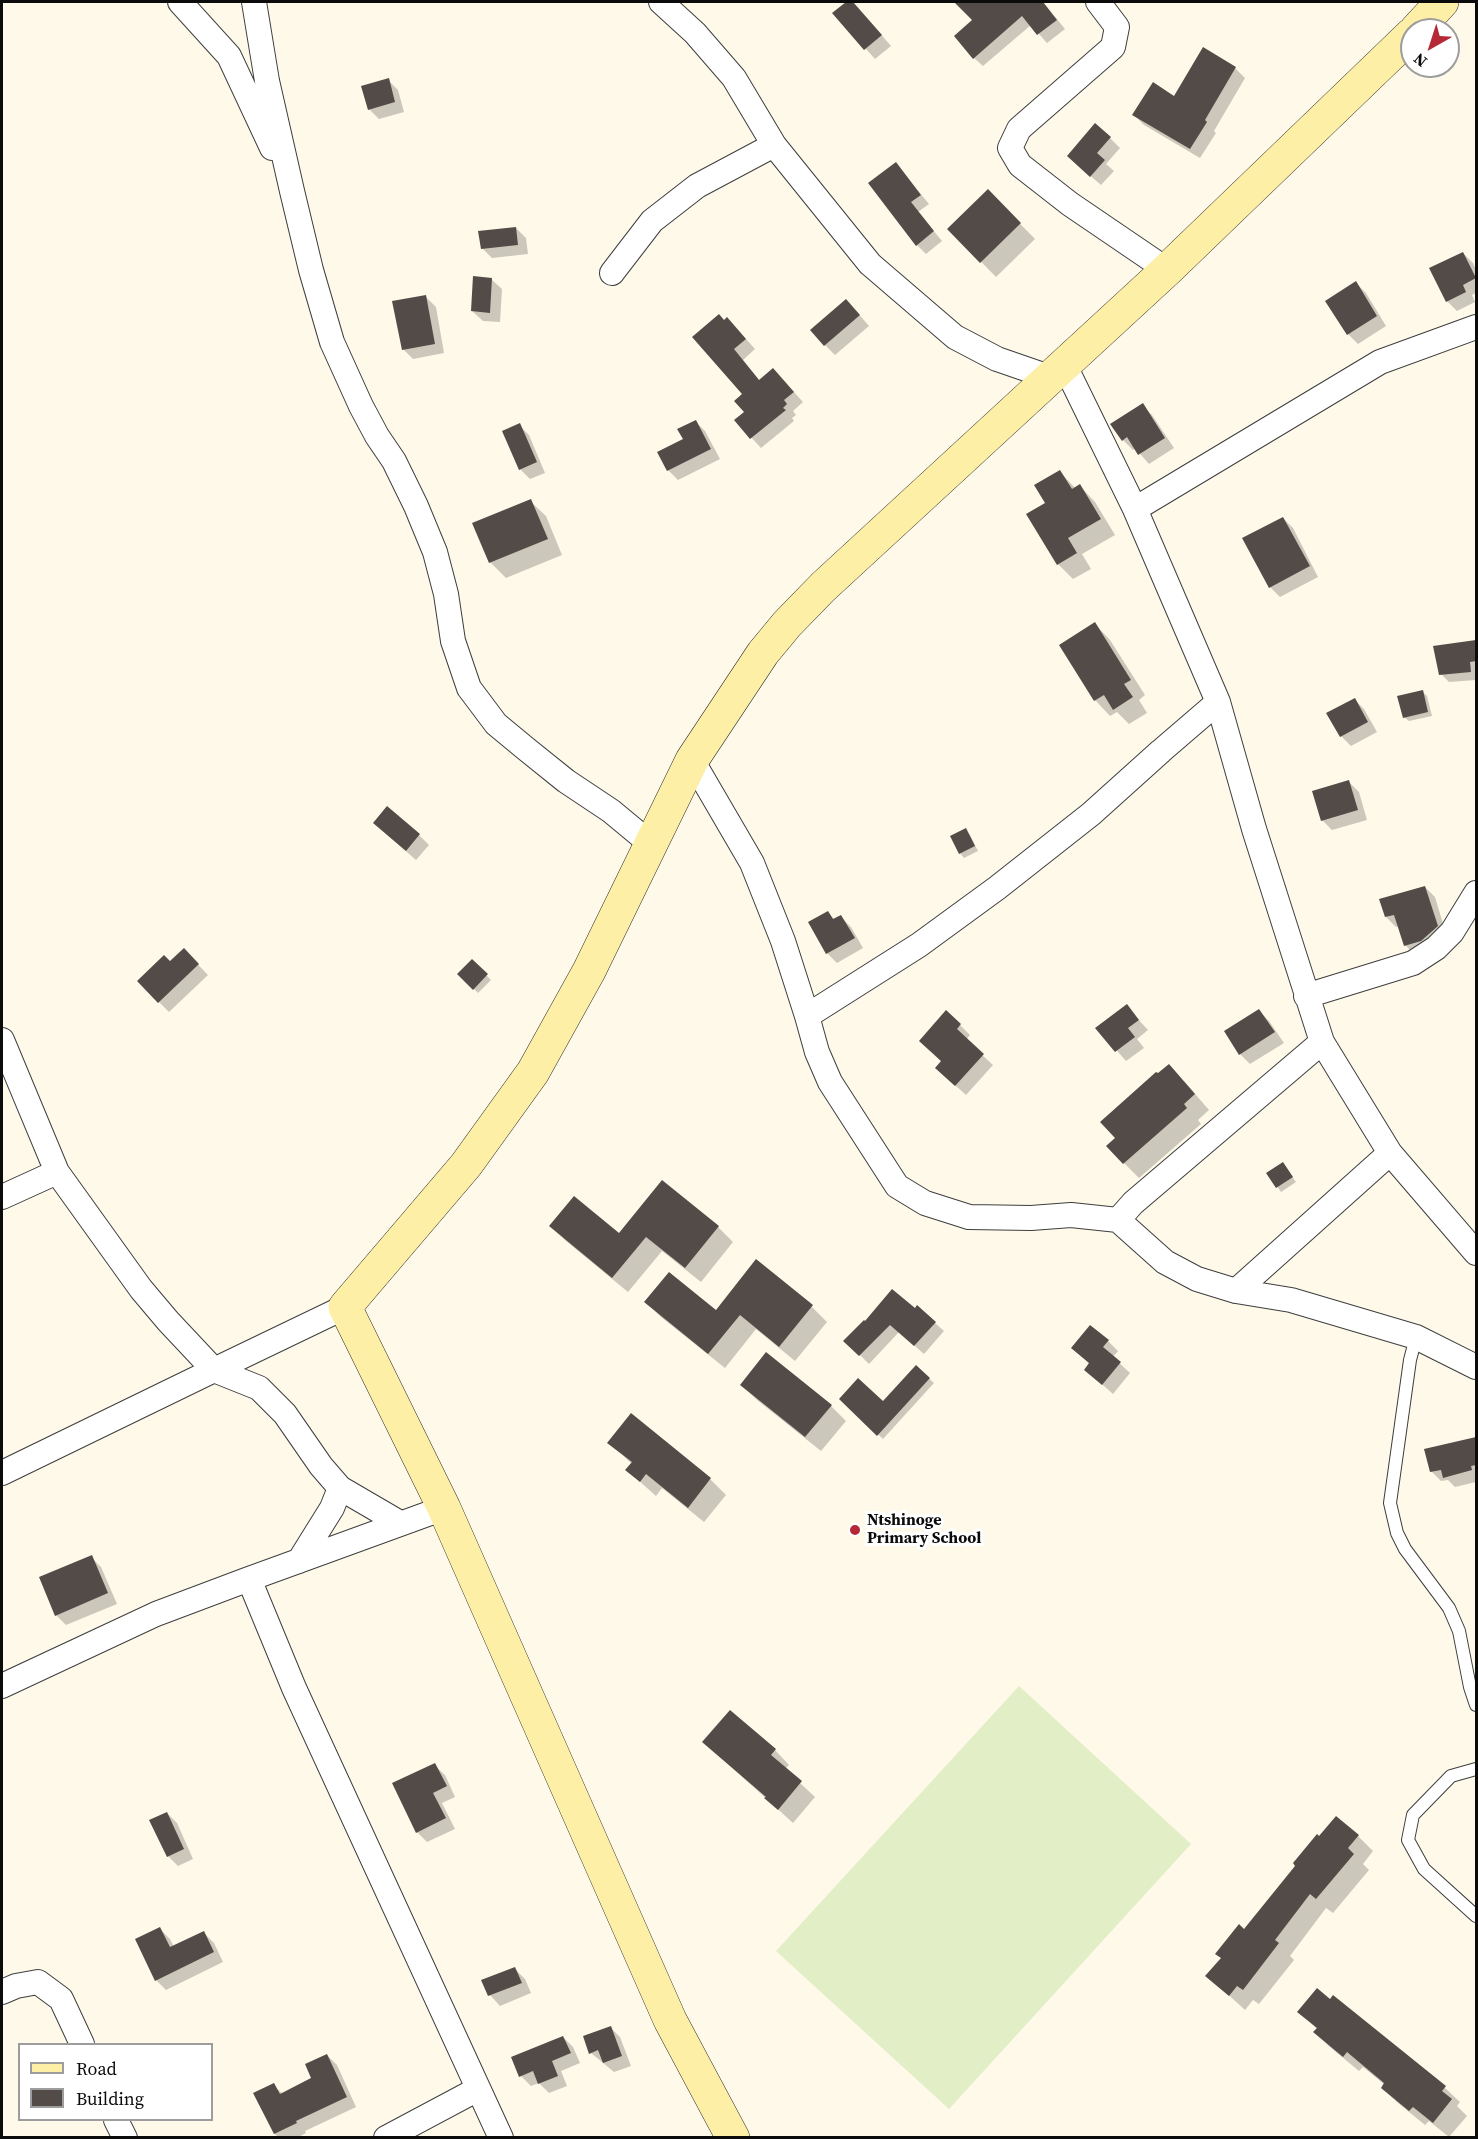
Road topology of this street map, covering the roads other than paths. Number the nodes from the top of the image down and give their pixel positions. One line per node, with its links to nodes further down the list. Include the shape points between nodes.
1 (180, 2): 9 (street, via 229,56)
2 (254, 2): 9 (street)
3 (661, 2): 8 (street, via 695,33 734,78)
4 (1098, 2): 10 (street, via 1117,27 1113,47 1019,129 1010,148 1020,165 1070,204)
5 (1442, 2): 6 (street)
6 (1427, 18)
7 (1400, 46): 10 (street)
8 (774, 145): 11 (street, via 697,186 652,221); 13 (street, via 870,264 955,337 997,359)
9 (292, 191): 17 (street, via 333,342 361,406 416,506 435,552 453,640 469,688 496,724)
10 (1167, 270): 13 (street)
11 (612, 273)
12 (1476, 327): 14 (street, via 1380,362)
13 (1058, 372): 14 (street); 16 (street, via 787,624 763,653)
14 (1135, 509): 15 (street)
15 (1218, 702): 19 (street); 20 (street, via 1091,814 997,888 919,945)
16 (692, 760): 17 (street); 20 (street, via 752,863)
17 (652, 845): 29 (street, via 533,1072 466,1165)
18 (1476, 893): 19 (street, via 1452,932 1413,963)
19 (1306, 996): 22 (street)
20 (807, 1016): 26 (street, via 830,1082 897,1186 925,1203 969,1217 1071,1215)
21 (2, 1041): 24 (street)
22 (1322, 1042): 23 (street); 26 (street)
23 (1389, 1153): 27 (street); 28 (street)
24 (57, 1172): 25 (street); 32 (street, via 141,1289)
25 (2, 1197)
26 (1118, 1220): 28 (street, via 1165,1262 1197,1279)
27 (1476, 1253)
28 (1236, 1291): 30 (street, via 1291,1300)
29 (345, 1307): 32 (street); 35 (street)
30 (1416, 1337): 31 (street); 40 (lane, via 1390,1503 1405,1550 1453,1616)
31 (1476, 1367)
32 (214, 1370): 33 (street); 34 (street, via 260,1388 285,1414)
33 (2, 1473)
34 (340, 1488): 36 (street); 37 (street)
35 (444, 1508): 36 (street); 50 (street, via 670,2020)
36 (400, 1523): 37 (street)
37 (299, 1561): 38 (street)
38 (249, 1580): 39 (street, via 156,1614); 45 (street, via 294,1688)
39 (2, 1686)
40 (1476, 1705)
41 (1476, 1769): 42 (lane, via 1451,1776 1413,1815 1408,1840 1425,1869)
42 (1476, 1916)
43 (2, 1992): 44 (street, via 38,1982 61,1999)
44 (82, 2043)
45 (478, 2090): 48 (street); 49 (street)
46 (116, 2121): 47 (street)
47 (125, 2138)
48 (386, 2138)
49 (501, 2138)
50 (733, 2138)

